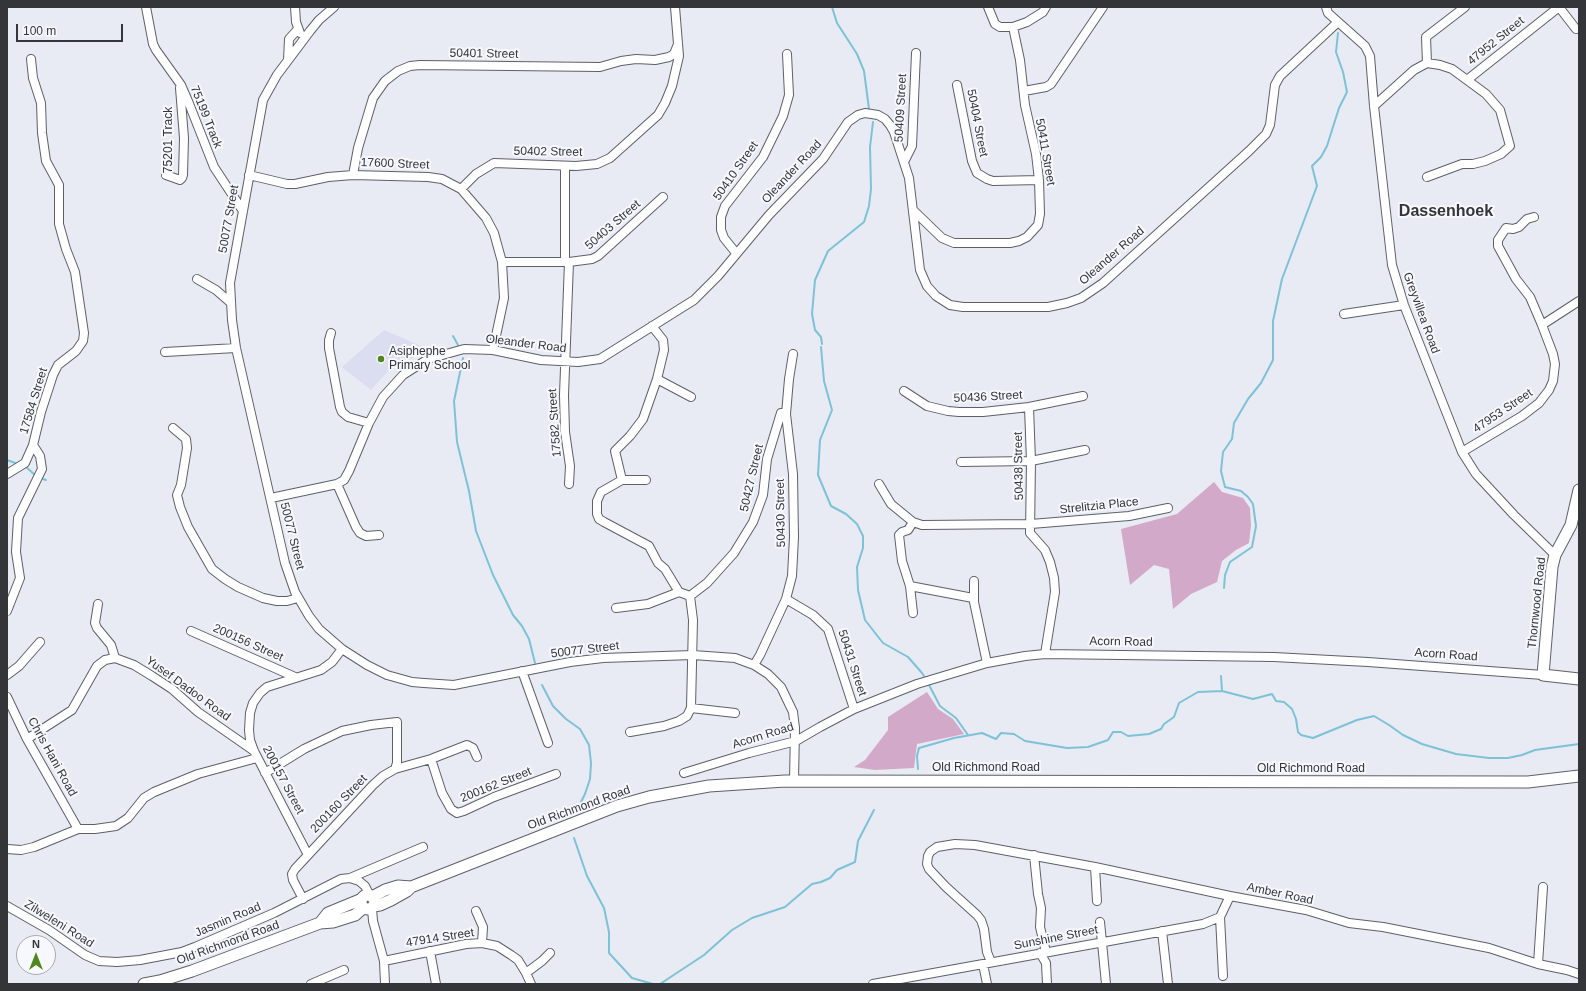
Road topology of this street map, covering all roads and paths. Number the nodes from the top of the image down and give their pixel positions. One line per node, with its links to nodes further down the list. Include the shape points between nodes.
1 (146, 7): 23 (street, 75199 Track, via 153,44)
2 (295, 7): 13 (street)
3 (334, 7): 15 (street, 50077 Street, via 319,20)
4 (675, 7): 16 (street, 50402 Street)
5 (988, 7): 12 (street, via 997,26)
6 (1046, 7): 12 (street, via 1038,15)
7 (1103, 7): 25 (street, via 1051,84)
8 (1326, 7): 11 (street, Greyvillea Road, via 1328,13)
9 (1465, 7): 21 (street, via 1426,37)
10 (1559, 7): 14 (street); 22 (street, 47952 Street)
11 (1338, 22): 26 (street, Greyvillea Road, via 1368,49); 36 (street, Oleander Road, via 1280,76 1275,85 1270,125 1266,134 1103,283 1081,298 1048,307 963,308 950,305 936,296 922,276)
12 (1013, 27): 25 (street, 50411 Street)
13 (298, 29): 15 (street); 20 (street, via 288,41)
14 (1576, 29)
15 (304, 39): 20 (street, 50077 Street)
16 (678, 44): 28 (street, 50402 Street, via 678,63 672,86 658,115 606,160 587,166); 31 (street, 50401 Street, via 674,54 669,57 621,61 600,67 410,66 385,81 373,98)
17 (916, 52): 27 (street, 50409 Street, via 912,146)
18 (787, 54): 39 (street, 50410 Street, via 789,95 783,116 763,157 725,206 720,218 724,238)
19 (31, 59): 63 (street, 17584 Street, via 33,78 41,103 46,161 59,185 59,224 76,272 84,333 76,351 58,365 53,375)
20 (288, 60): 30 (street, 50077 Street, via 263,100)
21 (1427, 63): 22 (street, via 1446,66); 26 (street, via 1414,70)
22 (1467, 80): 32 (street, via 1486,94 1500,110 1510,146 1501,154 1485,161 1462,164)
23 (181, 85): 29 (street, 75201 Track, via 183,175 180,180); 37 (street, 75199 Track, via 214,167)
24 (957, 85): 33 (street, 50404 Street, via 972,161 977,173 986,180 993,181)
25 (1024, 92): 33 (street, 50411 Street)
26 (1374, 106): 45 (street, Greyvillea Road, via 1392,264)
27 (904, 162): 36 (street, Oleander Road); 39 (street, Oleander Road, via 894,132 885,119 865,113 851,118 823,159 769,215)
28 (565, 166): 34 (street, 50402 Street, via 494,163 476,174); 41 (street, 17582 Street)
29 (166, 175)
30 (249, 175): 31 (street, 17600 Street, via 295,184); 37 (street, 50077 Street)
31 (353, 175): 34 (street, 17600 Street, via 428,177 446,181)
32 (1427, 177)
33 (1039, 180): 36 (street, 50411 Street, via 1038,225 1027,237 1019,241 954,243 942,238)
34 (461, 189): 40 (street, 17600 Street, via 486,218 494,233)
35 (663, 197): 41 (street, 50403 Street, via 598,256 586,261)
36 (913, 210)
37 (243, 211): 44 (street, 50077 Street, via 230,283)
38 (1534, 217): 47 (street, 47953 Street, via 1527,219 1519,227 1506,228 1498,242 1501,253 1516,279 1530,297)
39 (736, 254): 48 (street, Oleander Road, via 694,300)
40 (502, 262): 41 (street, 50403 Street); 51 (street, 17600 Street, via 504,298)
41 (567, 262): 54 (street, 17582 Street)
42 (197, 279): 44 (street)
43 (1579, 301): 47 (street)
44 (231, 303): 50 (street, 50077 Street)
45 (1404, 305): 46 (street); 65 (street, Greyvillea Road)
46 (1344, 314)
47 (1542, 325): 65 (street, 47953 Street, via 1555,364 1553,380 1545,397 1522,416)
48 (652, 326): 54 (street, Oleander Road, via 600,359); 55 (street, via 663,340 664,350)
49 (331, 333): 61 (street, via 329,348 342,412 348,417)
50 (236, 348): 52 (street); 75 (street, 50077 Street)
51 (493, 350): 54 (street, Oleander Road, via 521,357); 61 (street, Oleander Road, via 464,349 428,359 395,382 383,397)
52 (165, 352)
53 (793, 354): 60 (street, 50430 Street)
54 (564, 362): 72 (street, 17582 Street)
55 (657, 379): 58 (street); 69 (street, via 643,419 615,451)
56 (904, 391): 59 (street, 50436 Street, via 927,406 948,411 983,412)
57 (1083, 396): 59 (street, 50436 Street)
58 (691, 397)
59 (1029, 406): 66 (street, 50438 Street)
60 (784, 414): 85 (street, 50427 Street, via 767,459 763,495 753,522 734,553 707,583); 88 (street, 50430 Street, via 793,474 794,537 792,576)
61 (369, 423): 71 (street, Oleander Road, via 349,471 344,480)
62 (173, 428): 86 (street, via 186,439 187,448 177,496 188,527 212,569 225,579 263,598 277,601)
63 (33, 445): 68 (street, 17584 Street, via 25,463); 91 (street, via 40,456 42,469 18,518 16,552 20,578)
64 (1085, 450): 66 (street)
65 (1462, 452): 81 (street, Greyvillea Road, via 1476,474)
66 (1031, 461): 67 (street); 78 (street, 50438 Street)
67 (961, 462)
68 (7, 474)
69 (622, 480): 70 (street); 84 (street, via 598,496 596,507 599,519 648,546)
70 (646, 480)
71 (337, 484): 75 (street); 80 (street, via 360,533 366,536)
72 (569, 484)
73 (879, 484): 77 (street, via 891,504)
74 (1579, 490): 79 (street, Thornwood Road)
75 (271, 498): 86 (street, 50077 Street, via 285,563)
76 (1168, 508): 78 (street, Strelitzia Place, via 1129,516)
77 (913, 522): 78 (street, Strelitzia Place, via 922,525); 83 (street, via 908,530 899,535 902,560)
78 (1031, 524): 96 (street, via 1030,533 1045,550 1054,578 1055,592)
79 (1575, 526): 81 (street, Thornwood Road)
80 (379, 535)
81 (1555, 555): 103 (street, Thornwood Road)
82 (974, 581): 87 (street)
83 (910, 586): 87 (street); 92 (street)
84 (679, 592): 85 (street); 90 (street, via 648,604)
85 (690, 596): 97 (street)
86 (298, 598): 95 (street, 50077 Street, via 319,629)
87 (973, 598): 99 (street)
88 (786, 599): 100 (street, 50430 Street); 108 (street, 50431 Street, via 813,615 828,629)
89 (98, 604): 98 (street, via 95,623 111,645)
90 (616, 608)
91 (7, 611)
92 (913, 614)
93 (191, 631): 104 (street, 200156 Street)
94 (40, 642): 102 (street, via 19,666)
95 (342, 649): 101 (street, 50077 Street, via 382,672 424,683 454,684); 104 (street, 200157 Street, via 332,662 321,670)
96 (1045, 654): 99 (street, Acorn Road); 103 (street, Acorn Road, via 1274,657)
97 (693, 655): 100 (street, 50077 Street, via 735,658); 101 (street, 50077 Street, via 603,658); 107 (street)
98 (115, 658): 111 (street, via 105,660 97,666 72,710); 114 (street, Yusef Dadoo Road, via 134,665 152,676)
99 (987, 663): 108 (street, Acorn Road, via 917,684)
100 (754, 665): 112 (street, 50077 Street, via 768,674 781,688 793,712)
101 (522, 671): 113 (street)
102 (7, 675)
103 (1543, 675): 105 (street, Acorn Road)
104 (295, 678): 114 (street, 200157 Street, via 267,687 253,703 248,730)
105 (1579, 679)
106 (7, 697): 111 (street, Chris Hani Road)
107 (691, 708): 109 (street); 110 (street, via 687,716 679,721)
108 (854, 709): 112 (street, Acorn Road)
109 (735, 713)
110 (630, 732)
111 (27, 739): 123 (street, Chris Hani Road)
112 (796, 742): 119 (street, Acorn Road); 122 (street, 50077 Street)
113 (548, 743)
114 (255, 755): 118 (street, 200157 Street); 123 (street, via 154,792 144,798 128,818 116,826)
115 (477, 757): 116 (street, 200160 Street, via 474,748 467,745)
116 (431, 759): 117 (street, 200160 Street); 120 (street, 200162 Street, via 442,793 451,809 457,813)
117 (395, 769): 118 (street, via 397,722 342,731 304,749); 126 (street, 200160 Street, via 373,785)
118 (265, 773): 126 (street, 200157 Street)
119 (684, 773)
120 (556, 774)
121 (1579, 776): 122 (street, Old Richmond Road, via 1528,782)
122 (794, 781): 134 (street, Old Richmond Road, via 708,786 617,806 411,887 398,886 385,890)
123 (78, 829): 125 (street, via 34,847)
124 (423, 847): 129 (street, Jasmin Road)
125 (7, 850)
126 (308, 854): 132 (street, 200160 Street, via 292,874)
127 (1034, 855): 128 (street, Amber Road); 144 (street, via 1041,908); 147 (street, Amber Road, via 955,844 937,847 930,852 927,864 929,869 981,920)
128 (1095, 867): 131 (street, Amber Road); 133 (street)
129 (350, 878): 132 (street, Jasmin Road); 134 (street, via 359,881)
130 (1543, 887): 148 (street)
131 (1230, 896): 137 (street); 148 (street, Amber Road, via 1306,910 1348,923 1383,927 1489,948)
132 (303, 899): 145 (street, Jasmin Road, via 182,952 140,960)
133 (1097, 901)
134 (368, 903): 146 (street); 153 (street, Old Richmond Road, via 355,915 320,923 192,971)
135 (7, 906): 145 (street, Zilweleni Road, via 49,930 85,955)
136 (476, 911): 141 (street, via 483,927)
137 (1220, 917): 139 (street, Sunshine Street, via 1203,924); 152 (street)
138 (1100, 922): 140 (street)
139 (1162, 930): 140 (street, Sunshine Street); 162 (street)
140 (1101, 942): 144 (street, Sunshine Street); 161 (street)
141 (482, 943): 142 (street, 47914 Street); 150 (street, 47914 Street, via 497,946 511,954)
142 (430, 951): 146 (street, 47914 Street); 156 (street)
143 (550, 952): 150 (street)
144 (1043, 953): 147 (street, Sunshine Street); 160 (street)
145 (99, 961)
146 (384, 961): 155 (street)
147 (987, 963): 158 (street, Sunshine Street); 159 (street)
148 (1538, 964): 151 (street, Amber Road)
149 (344, 970): 154 (street)
150 (526, 973): 157 (street, 47914 Street)
151 (1579, 974)
152 (1223, 976)
153 (144, 984)
154 (311, 984)
155 (385, 984)
156 (436, 984)
157 (531, 984)
158 (873, 984)
159 (987, 984)
160 (1048, 984)
161 (1106, 984)
162 (1168, 984)

